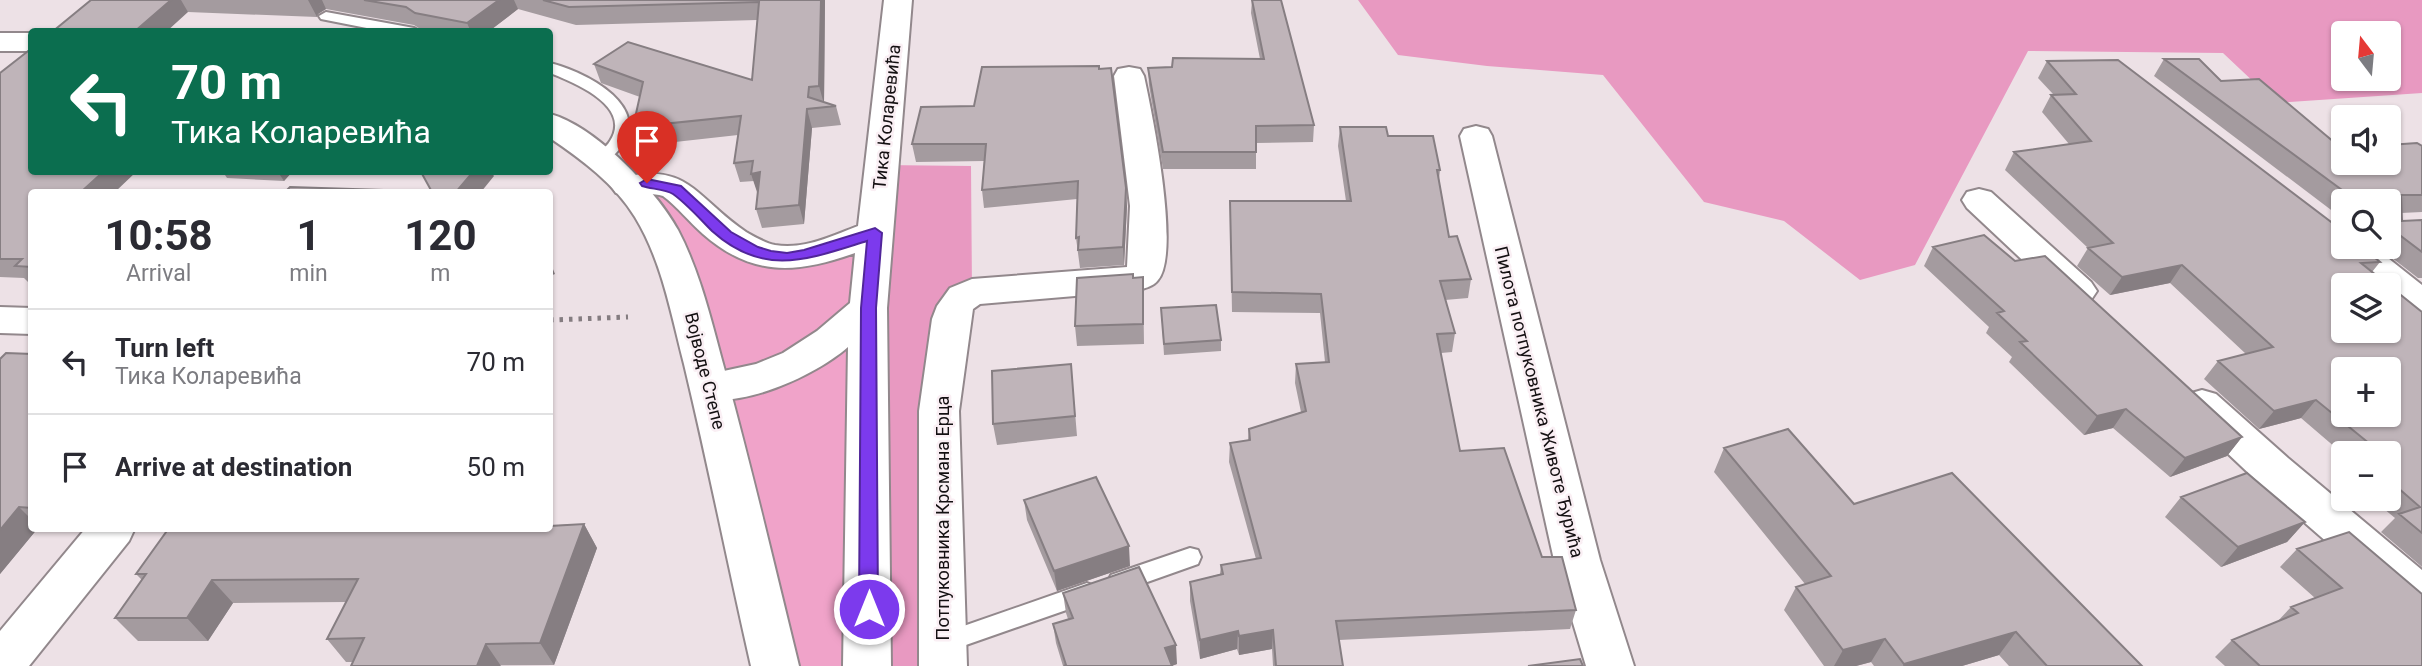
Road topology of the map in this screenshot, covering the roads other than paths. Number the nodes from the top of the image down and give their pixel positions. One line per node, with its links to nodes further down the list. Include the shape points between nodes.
1 (898, 0): 13 (street, Тика Коларевића)
2 (326, 16): 3 (lane)
3 (392, 28)
4 (28, 41): 5 (street)
5 (0, 42)
6 (553, 69): 10 (lane, via 605,95 620,112 623,126 618,144)
7 (1129, 76): 25 (street, Потпуковника Крсмана Ерца, via 1146,203 1148,262 1144,274 1134,279 972,292 955,305 939,411)
8 (553, 126): 10 (street, Војводе Степе)
9 (1476, 136): 29 (street, Пилота потпуковника Животе Ђурића, via 1577,560)
10 (598, 159): 11 (street, Војводе Степе)
11 (628, 186): 13 (street, via 647,183 676,190 726,235 770,256 806,255); 21 (street, Војводе Степе, via 671,250)
12 (1979, 200): 17 (street)
13 (875, 233): 16 (street, Тика Коларевића)
14 (2366, 259): 15 (street)
15 (2422, 304)
16 (868, 308): 21 (street, via 844,332 795,366 757,379); 28 (street, Тика Коларевића)
17 (2100, 312)
18 (0, 320): 19 (street)
19 (28, 321)
20 (2171, 377): 24 (street)
21 (710, 387): 27 (street, Војводе Степе)
22 (110, 532): 26 (street)
23 (1190, 558): 25 (lane)
24 (2422, 597)
25 (943, 655)
26 (0, 666)
27 (775, 666)
28 (867, 666)
29 (1610, 666)

